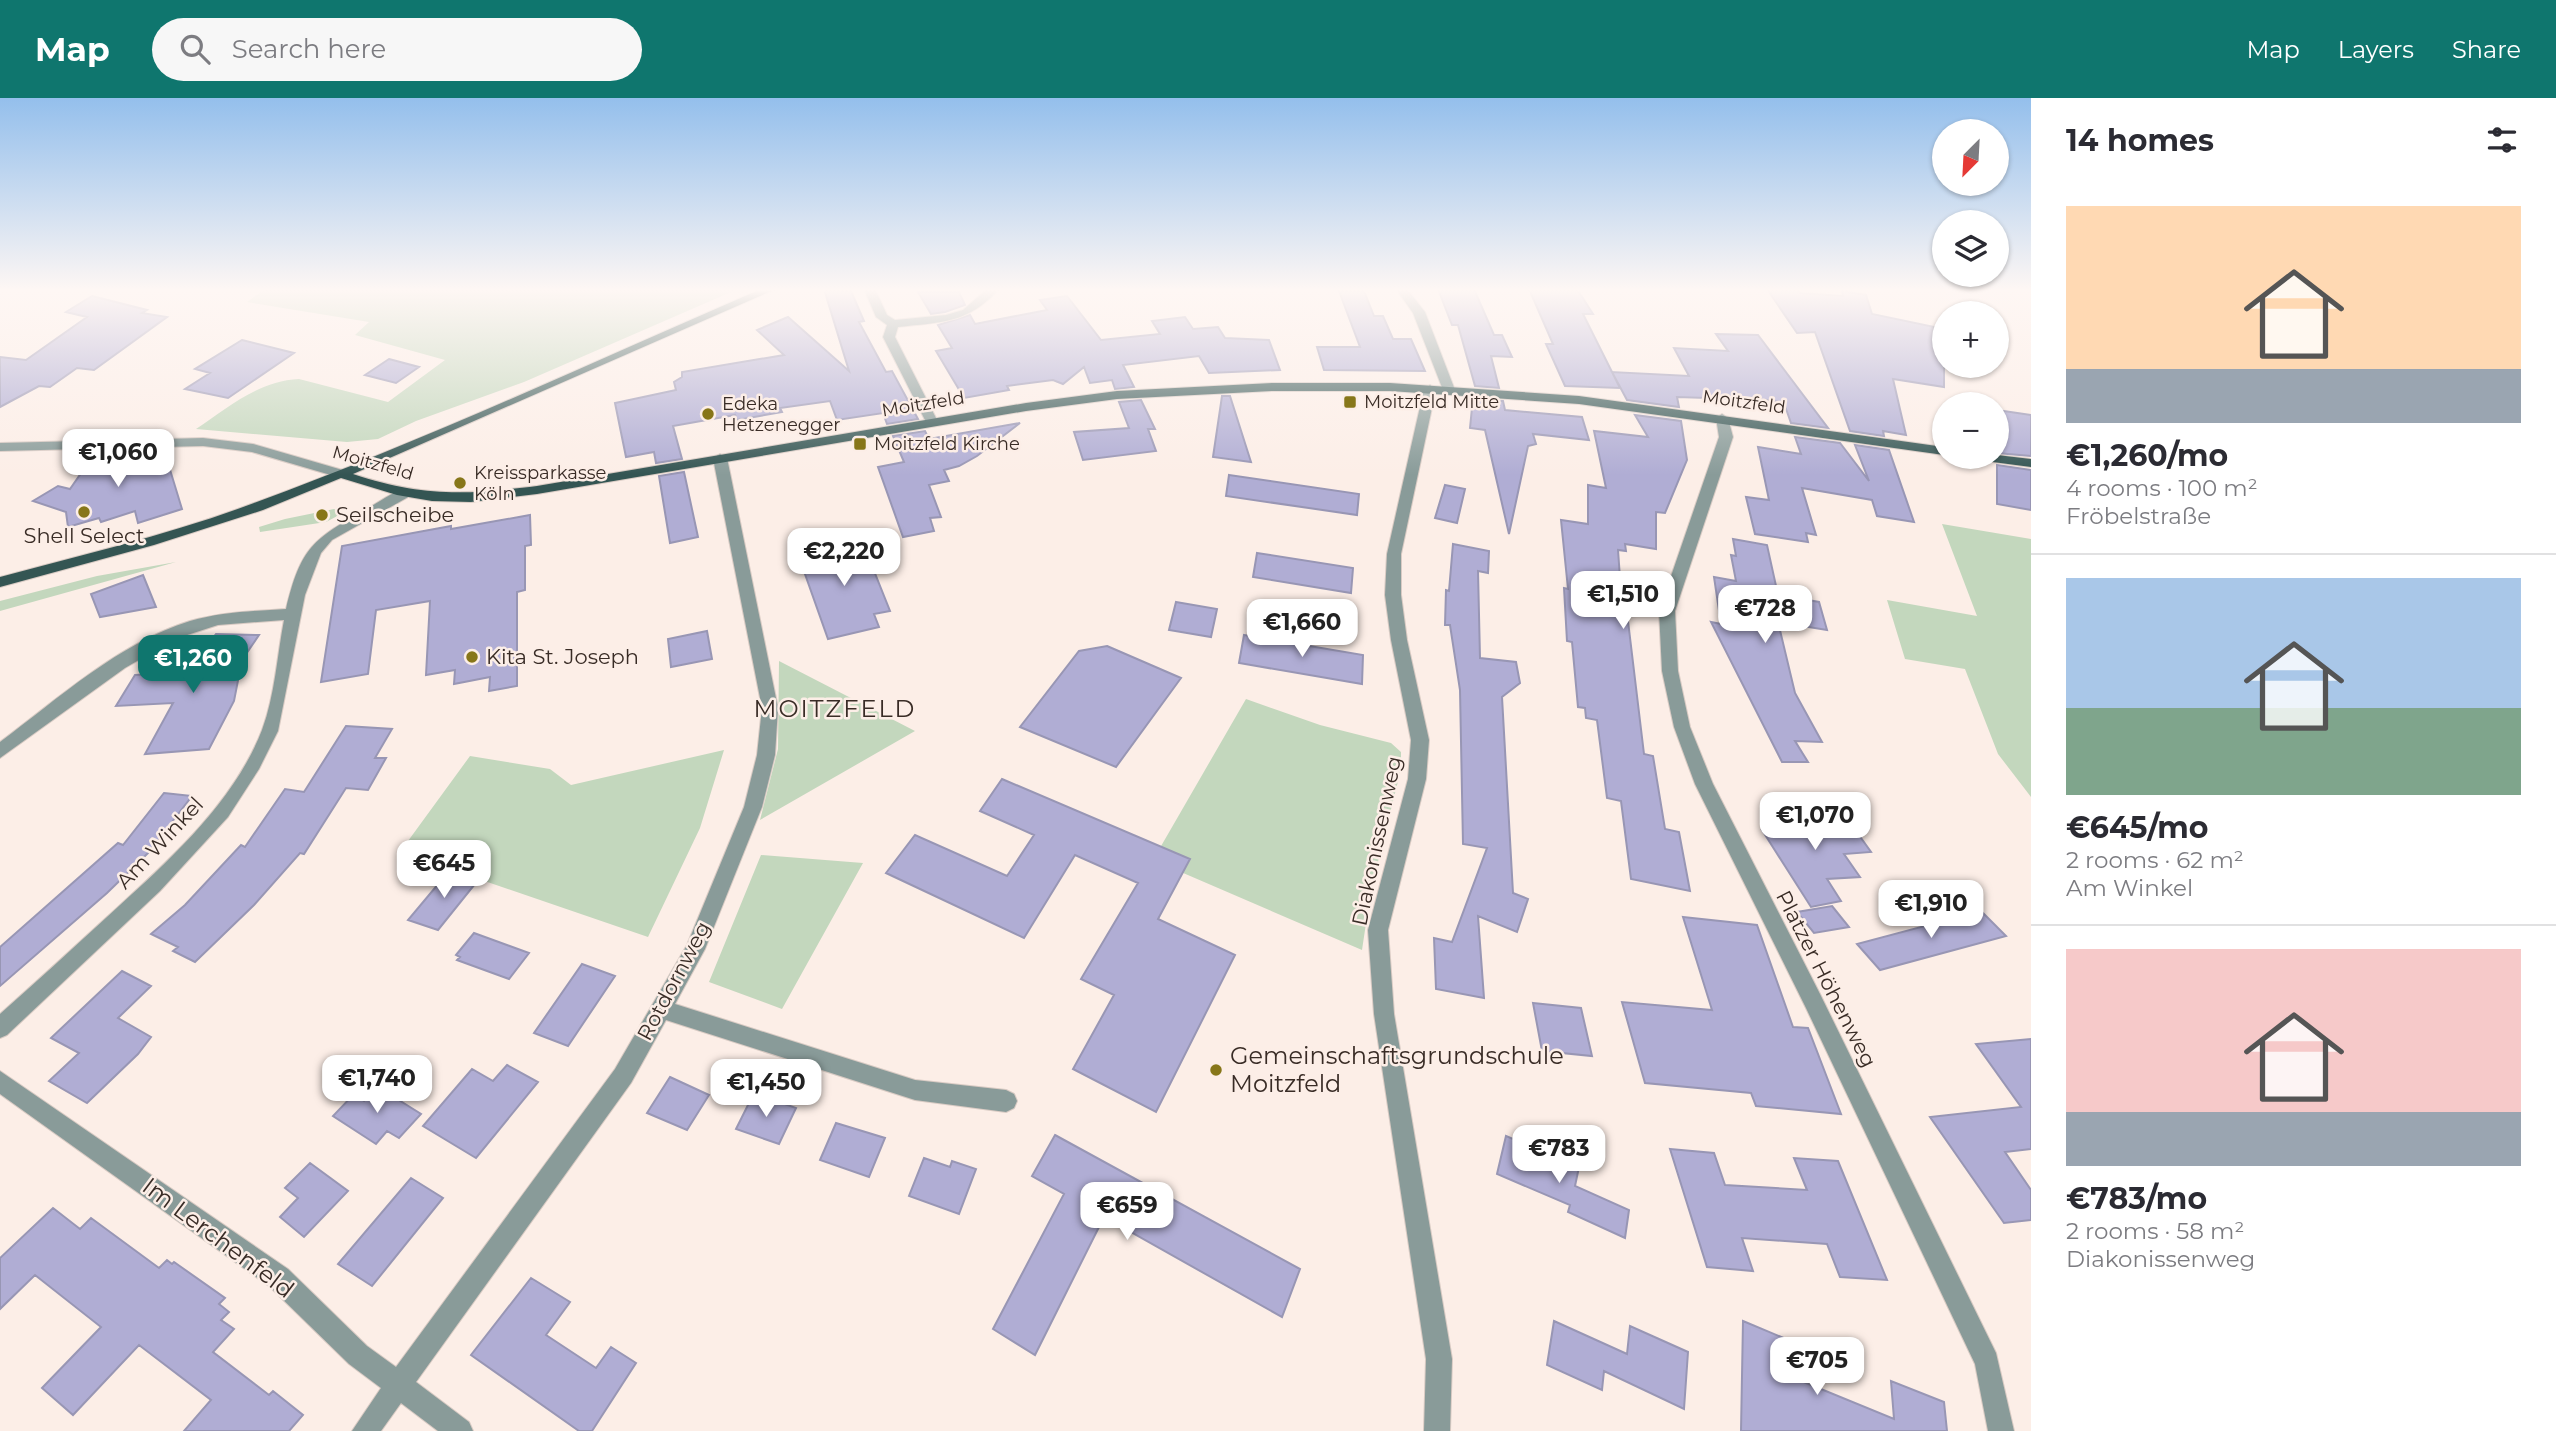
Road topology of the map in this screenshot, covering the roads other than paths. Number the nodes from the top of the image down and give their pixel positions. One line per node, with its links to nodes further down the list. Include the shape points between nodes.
1 (626, 351): 12 (main road)
2 (896, 351): 6 (street)
3 (1429, 351): 4 (street)
4 (1439, 390): 5 (main road, Moitzfeld, via 1579,400); 6 (main road, Moitzfeld, via 1338,386 1117,395); 24 (street, Diakonissenweg, via 1394,554 1399,640 1420,740 1417,779 1378,930 1384,1014 1439,1359)
5 (1722, 418): 8 (main road, Moitzfeld); 25 (street, Platzer Höhenweg, via 1726,437 1667,611 1670,671 1682,727 1709,795 1987,1362)
6 (932, 422): 9 (main road, Moitzfeld)
7 (0, 447): 12 (street, Moitzfeld, via 203,442 253,448)
8 (1932, 449)
9 (720, 458): 13 (main road, Moitzfeld, via 479,497); 17 (street, Rotdornweg, via 770,708 766,755 752,807 695,949)
10 (2009, 460): 11 (main road)
11 (2031, 463)
12 (341, 474): 13 (main road, Moitzfeld); 14 (main road, via 208,524)
13 (405, 493): 15 (street, Am Winkel, via 316,547 308,559)
14 (0, 582)
15 (294, 614): 16 (street, via 237,618 169,634); 18 (street, Am Winkel, via 273,722 247,773 210,828)
16 (0, 751)
17 (662, 1009): 20 (street, via 915,1090); 21 (street, Rotdornweg, via 623,1076)
18 (0, 1028)
19 (0, 1081): 21 (street, Im Lerchenfeld, via 279,1278 358,1355)
20 (1006, 1101)
21 (398, 1386): 22 (street, Rotdornweg); 23 (street, Im Lerchenfeld)
22 (365, 1431)
23 (460, 1431)
24 (1437, 1431)
25 (2001, 1431)

